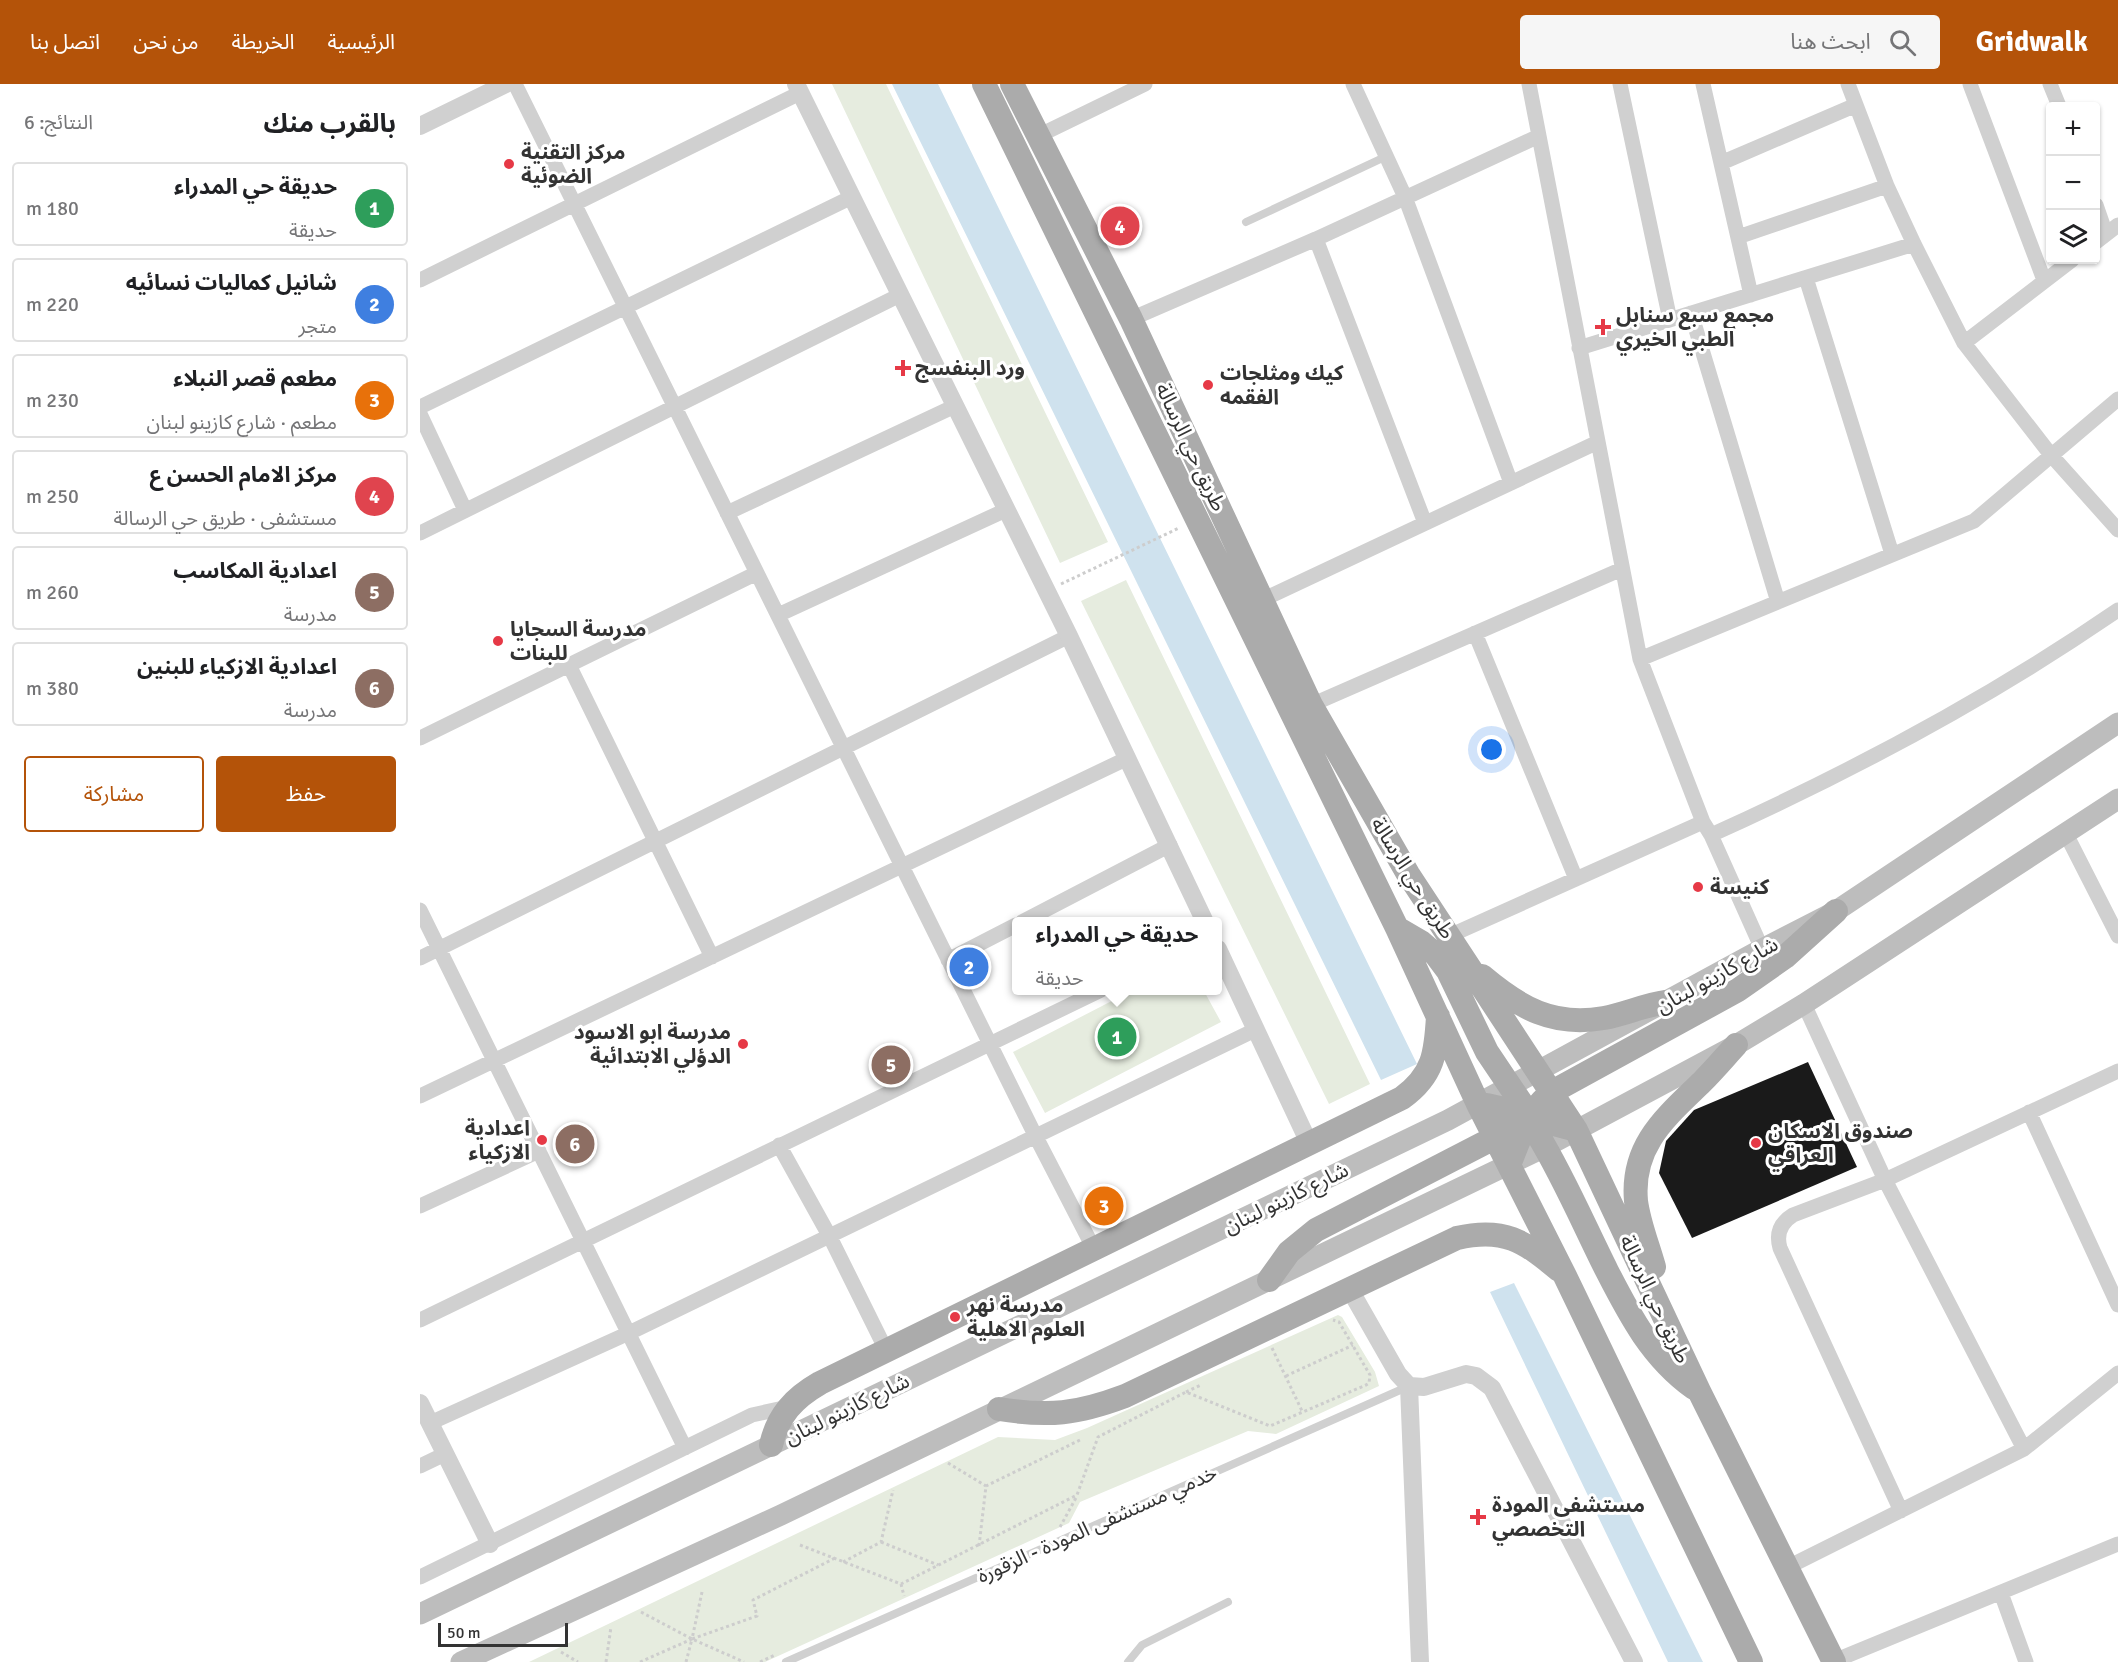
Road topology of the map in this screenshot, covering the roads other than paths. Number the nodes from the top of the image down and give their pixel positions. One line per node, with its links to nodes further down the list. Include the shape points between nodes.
1 (506, 84): 16 (street)
2 (514, 84): 24 (street)
3 (984, 84): 85 (main road, طريق حي الرسالة)
4 (1012, 84): 17 (main road, طريق حي الرسالة)
5 (1145, 84): 17 (street)
6 (1353, 84): 19 (street)
7 (1620, 84): 40 (street)
8 (1848, 84): 15 (street)
9 (1970, 84): 34 (street)
10 (2050, 84): 14 (street)
11 (1533, 86): 18 (street)
12 (1708, 86): 20 (street)
13 (798, 88): 22 (street); 24 (street)
14 (2057, 102)
15 (1856, 105): 20 (street); 21 (street)
16 (420, 126)
17 (1038, 136): 39 (main road, طريق حي الرسالة)
18 (1539, 136): 23 (street); 42 (street)
19 (1387, 156): 23 (street); 26 (lane)
20 (1721, 162): 28 (street)
21 (1887, 186): 28 (street); 30 (street)
22 (852, 197): 35 (street); 37 (street)
23 (1405, 197): 29 (street); 50 (street)
24 (574, 205): 33 (street); 37 (street)
25 (2098, 210): 27 (street)
26 (1246, 222)
27 (2107, 234)
28 (1738, 237): 36 (street)
29 (1316, 239): 39 (street); 54 (street)
30 (1914, 244): 32 (street); 41 (street)
31 (2066, 264): 34 (street)
32 (1806, 278): 36 (street); 57 (street)
33 (420, 280)
34 (2044, 280): 41 (street)
35 (900, 295): 44 (street); 46 (street)
36 (1751, 295): 38 (street)
37 (625, 307): 45 (street); 46 (street)
38 (1691, 313): 40 (street); 61 (street)
39 (1131, 319): 60 (main road, طريق حي الرسالة)
40 (1670, 320): 42 (street)
41 (1964, 343): 49 (street)
42 (1580, 348): 48 (street)
43 (2118, 399): 49 (street)
44 (955, 406): 52 (street); 53 (street)
45 (420, 407)
46 (674, 407): 51 (street); 53 (street)
47 (420, 414): 51 (street)
48 (1598, 442): 50 (street); 58 (street)
49 (2051, 455): 55 (street); 57 (street, via 1974,521)
50 (1511, 483): 54 (street)
51 (465, 510): 56 (street)
52 (1006, 510): 63 (street); 65 (street)
53 (727, 513): 59 (street)
54 (1425, 523): 60 (street)
55 (2118, 530)
56 (420, 532)
57 (1892, 554): 61 (street)
58 (1622, 569): 64 (street); 66 (street)
59 (757, 573): 63 (street); 67 (street)
60 (1262, 600): 68 (main road, طريق حي الرسالة)
61 (1778, 602): 66 (street)
62 (2118, 610): 74 (street, via 2029,668 1910,737 1779,804)
63 (778, 615): 71 (street)
64 (1475, 633): 68 (street); 79 (street)
65 (1069, 636): 71 (street); 72 (street)
66 (1640, 659): 74 (street)
67 (569, 665): 70 (street); 76 (street)
68 (1311, 705): 86 (main road, طريق حي الرسالة, via 1408,874)
69 (2118, 723): 81 (main road, شارع كازينو لبنان)
70 (420, 738)
71 (843, 748): 76 (street); 78 (street)
72 (1128, 758): 77 (street); 78 (street)
73 (2118, 799): 75 (main road)
74 (1707, 828): 79 (street); 89 (street)
75 (2066, 834): 87 (street); 97 (main road)
76 (656, 841): 88 (street); 90 (street)
77 (1170, 844): 82 (street); 83 (street)
78 (902, 866): 90 (street); 94 (street)
79 (1576, 879): 86 (street)
80 (420, 910): 88 (street)
81 (1836, 911): 89 (main road, شارع كازينو لبنان); 105 (main road, via 1785,957 1746,984)
82 (1030, 917)
83 (1203, 917)
84 (1012, 927): 94 (street)
85 (1397, 928): 98 (main road, طريق حي الرسالة); 108 (main road, via 1421,942 1448,971 1487,1052)
86 (1449, 936): 93 (main road, طريق حي الرسالة)
87 (2118, 936)
88 (439, 949): 91 (street); 102 (street)
89 (1762, 949): 96 (main road, شارع كازينو لبنان)
90 (712, 957): 102 (street)
91 (420, 958)
92 (1222, 958): 99 (street)
93 (1463, 958): 96 (main road, via 1516,1002 1558,1019 1604,1018); 103 (main road, طريق حي الرسالة)
94 (948, 960): 100 (street)
95 (1091, 995): 100 (street)
96 (1666, 1002): 103 (main road, شارع كازينو لبنان)
97 (1804, 1004): 101 (main road); 118 (street)
98 (1438, 1014): 107 (main road, طريق حي الرسالة); 113 (main road, via 1434,1055 1419,1084 1393,1103)
99 (1255, 1030): 111 (street); 113 (street)
100 (990, 1045): 111 (street); 114 (street)
101 (1736, 1045): 110 (main road); 127 (main road, via 1666,1117 1640,1156 1636,1182 1639,1217 1656,1272)
102 (494, 1061): 106 (street); 116 (street)
103 (1536, 1071): 105 (main road, طريق حي الرسالة); 108 (main road)
104 (2118, 1071): 109 (street)
105 (1552, 1092): 108 (main road); 110 (main road, طريق حي الرسالة)
106 (420, 1096)
107 (1478, 1104): 108 (main road); 112 (main road, طريق حي الرسالة); 138 (main road, شارع كازينو لبنان)
108 (1522, 1108): 110 (main road, via 1550,1123); 112 (main road); 115 (main road); 117 (main road)
109 (2029, 1112): 118 (street); 126 (street)
110 (1576, 1130): 115 (main road); 127 (main road, طريق حي الرسالة)
111 (1035, 1135): 120 (street); 122 (street)
112 (1494, 1138): 117 (main road, طريق حي الرسالة); 124 (main road, via 1316,1230 1289,1252)
113 (1309, 1143): 122 (main road)
114 (779, 1145): 120 (street); 121 (street)
115 (1545, 1147): 117 (main road); 133 (main road, via 1637,1328 1662,1360)
116 (538, 1151): 119 (street); 121 (street)
117 (1509, 1165): 123 (main road, طريق حي الرسالة); 124 (main road)
118 (1885, 1180): 140 (street); 143 (street, via 1787,1218 1780,1228 1778,1242)
119 (420, 1206)
120 (830, 1237): 129 (street); 130 (street)
121 (583, 1241): 128 (street); 129 (street)
122 (1094, 1249): 130 (main road)
123 (1565, 1276): 125 (main road, via 1522,1243 1486,1233 1457,1238); 156 (main road, طريق حي الرسالة)
124 (1269, 1280): 136 (main road)
125 (1349, 1288): 132 (street, via 1398,1374); 136 (main road, via 1095,1407 1063,1414)
126 (2118, 1305)
127 (1661, 1311): 133 (main road, طريق حي الرسالة)
128 (420, 1320)
129 (629, 1333): 137 (street); 139 (street)
130 (886, 1350): 135 (main road, via 802,1393)
131 (2118, 1373): 140 (street)
132 (1409, 1386): 152 (lane, خدمي مستشفى المودة - الزقورة); 154 (street); 155 (street, via 1424,1388 1466,1374 1492,1388)
133 (1699, 1391): 146 (main road, طريق حي الرسالة)
134 (420, 1403): 137 (street)
135 (788, 1407): 138 (main road); 139 (street, via 752,1415)
136 (999, 1410): 151 (main road)
137 (430, 1423): 141 (street)
138 (771, 1445): 150 (main road, شارع كازينو لبنان)
139 (685, 1448): 144 (street)
140 (2024, 1449): 143 (street)
141 (445, 1454): 142 (street); 144 (street)
142 (420, 1466)
143 (1901, 1511): 146 (street)
144 (490, 1544): 147 (street)
145 (2118, 1544): 148 (street)
146 (1788, 1567): 157 (main road, طريق حي الرسالة)
147 (420, 1577)
148 (2001, 1593): 157 (street); 158 (street)
149 (1228, 1602): 153 (lane, via 1142,1645)
150 (420, 1614)
151 (461, 1662)
152 (786, 1662)
153 (1128, 1662)
154 (1420, 1662)
155 (1634, 1662)
156 (1751, 1662)
157 (1834, 1662)
158 (2026, 1662)

